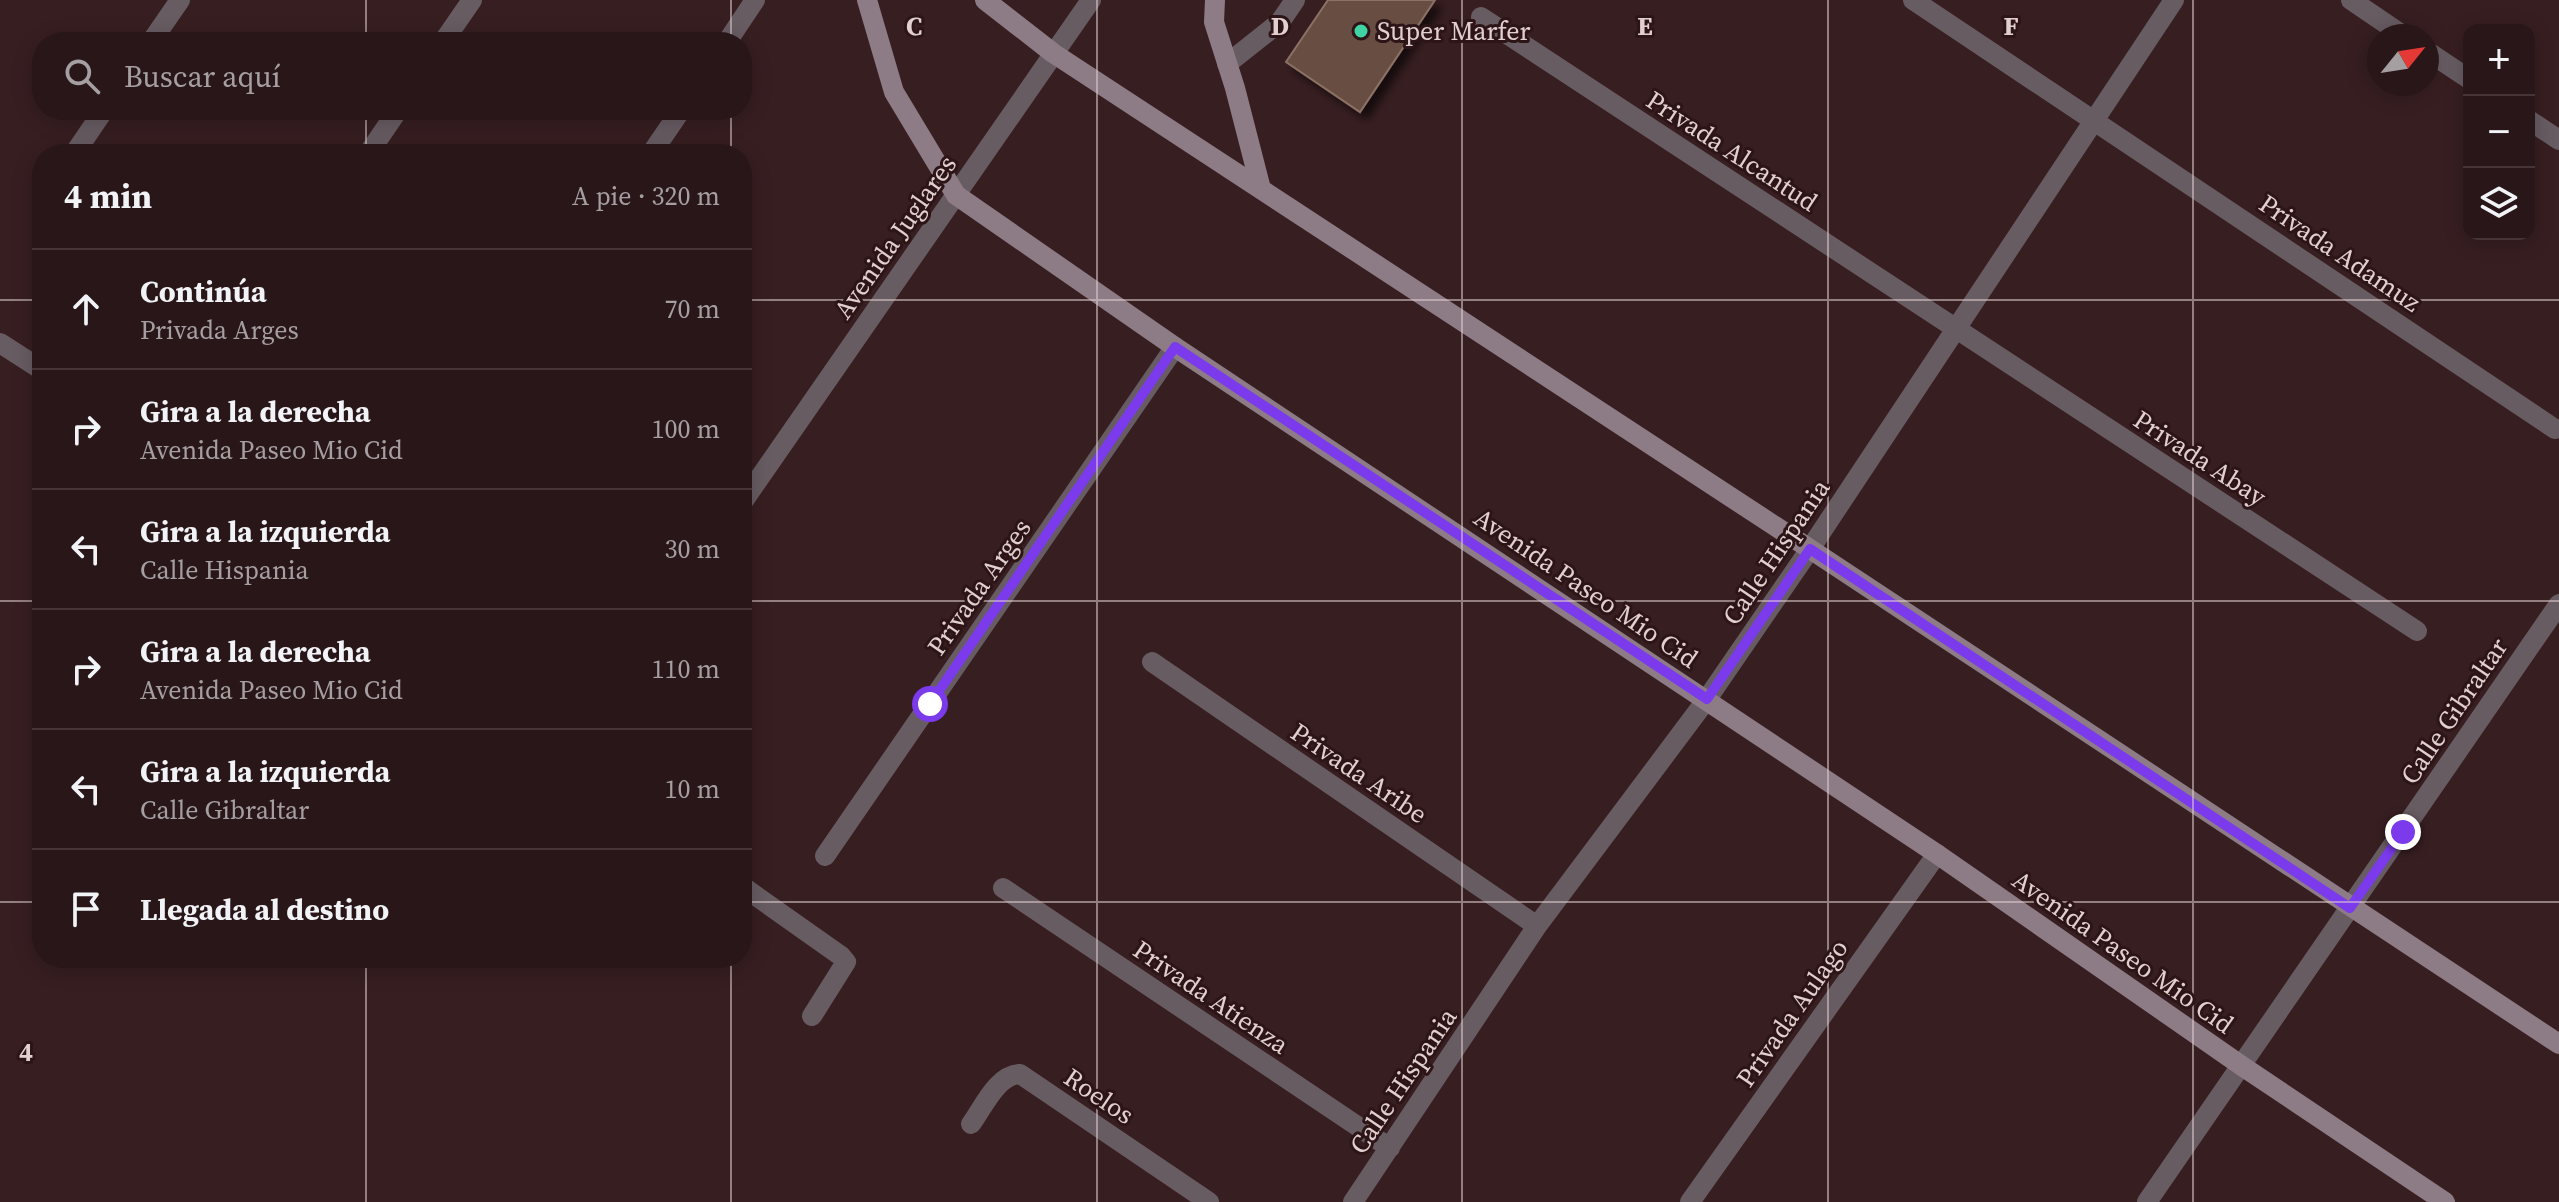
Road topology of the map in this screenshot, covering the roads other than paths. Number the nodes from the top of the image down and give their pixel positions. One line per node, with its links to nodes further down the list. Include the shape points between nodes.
1 (180, 0): 14 (street)
2 (472, 0): 15 (street)
3 (755, 0): 16 (street)
4 (867, 0): 31 (street, Avenida Paseo Mio Cid, via 894,92)
5 (985, 0): 17 (street)
6 (1091, 0): 17 (street, Avenida Juglares)
7 (1215, 0): 19 (street, via 1214,22)
8 (1295, 0): 19 (street, via 1280,22)
9 (1913, 0): 24 (street, Privada Adamuz)
10 (2174, 0): 24 (street, Calle Hispania)
11 (2351, 0): 13 (street)
12 (1481, 17): 32 (street, Privada Alcantud)
13 (2386, 24)
14 (158, 32)
15 (450, 32)
16 (734, 32)
17 (1053, 53): 30 (street); 31 (street, Avenida Juglares)
18 (2439, 59): 20 (street)
19 (1227, 64): 30 (street)
20 (2463, 75)
21 (97, 120): 27 (street)
22 (391, 120): 28 (street)
23 (674, 120): 29 (street)
24 (2096, 120): 32 (street, Calle Hispania); 36 (street, Privada Adamuz)
25 (2535, 124): 26 (street)
26 (2559, 140)
27 (81, 144)
28 (375, 144)
29 (658, 144)
30 (1261, 189): 38 (street)
31 (956, 195): 34 (street, Avenida Paseo Mio Cid); 37 (street, Avenida Juglares)
32 (1954, 329): 38 (street, Calle Hispania); 40 (street, Privada Abay)
33 (0, 343): 35 (street)
34 (1175, 347): 42 (street, Avenida Paseo Mio Cid); 44 (street, Privada Arges)
35 (32, 364)
36 (2555, 429)
37 (752, 489)
38 (1810, 549): 42 (street, Calle Hispania); 47 (street)
39 (2559, 604): 47 (street, Calle Gibraltar)
40 (2417, 631)
41 (1152, 662): 48 (street, Privada Aribe)
42 (1707, 699): 43 (street, Avenida Paseo Mio Cid); 48 (street, Calle Hispania)
43 (1937, 854): 51 (street, Avenida Paseo Mio Cid); 56 (street, Privada Aulago)
44 (825, 856)
45 (1003, 888): 53 (street, Privada Atienza)
46 (752, 893): 49 (street, via 846,962)
47 (2350, 908): 50 (street); 51 (street, Calle Gibraltar)
48 (1537, 926): 53 (street, Calle Hispania)
49 (812, 1016)
50 (2557, 1038)
51 (2242, 1066): 57 (street, Calle Gibraltar); 58 (street, Avenida Paseo Mio Cid)
52 (971, 1124): 54 (street, Roelos, via 1002,1081 1020,1074)
53 (1390, 1148): 55 (street, Calle Hispania)
54 (1209, 1202)
55 (1353, 1202)
56 (1690, 1202)
57 (2147, 1202)
58 (2445, 1202)

